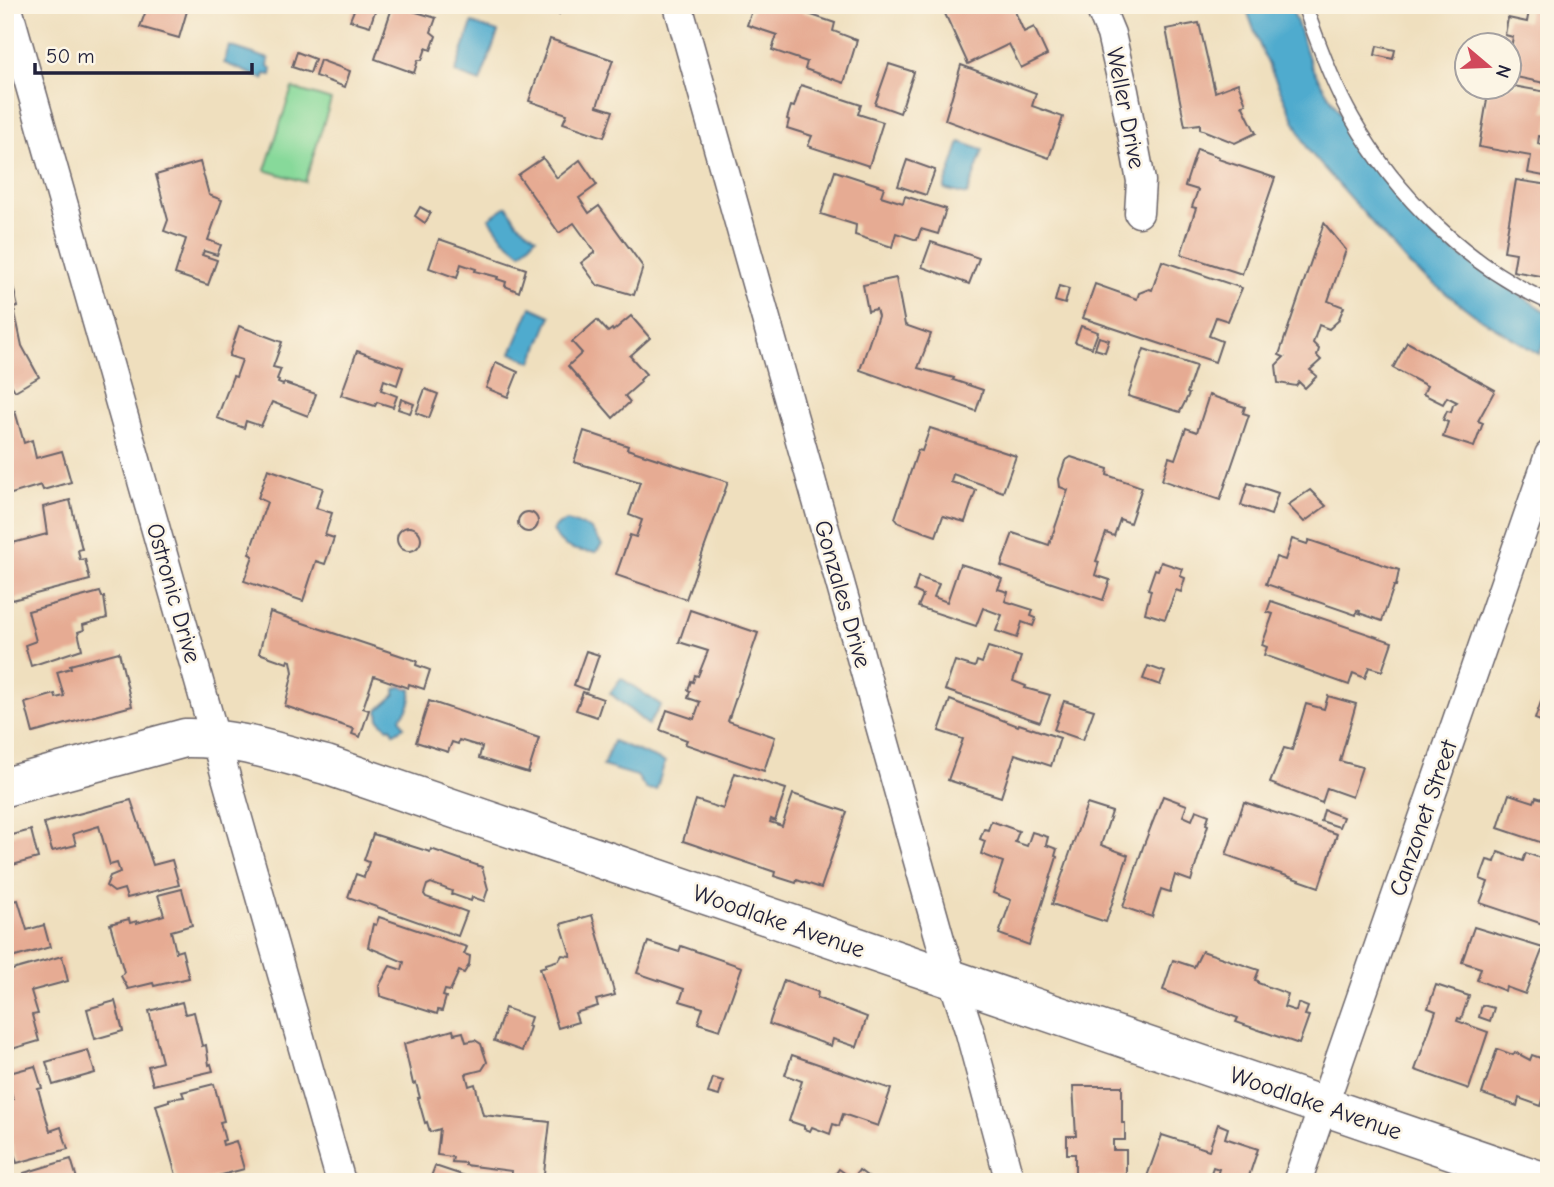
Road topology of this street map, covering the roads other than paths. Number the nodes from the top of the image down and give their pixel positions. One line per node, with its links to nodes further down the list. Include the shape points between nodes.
1 (7, 5): 8 (street, Ostronic Drive)
2 (678, 5): 10 (street, Gonzales Drive)
3 (1099, 5): 5 (street, Weller Drive, via 1111,34 1126,103 1140,181)
4 (1304, 5): 6 (lane, via 1353,120 1389,172 1428,216 1497,275)
5 (1139, 213)
6 (1549, 302)
7 (1549, 455): 11 (street, Canzonet Street)
8 (215, 737): 9 (street, Woodlake Avenue, via 185,738); 10 (street, Woodlake Avenue, via 326,765); 12 (street, Ostronic Drive)
9 (5, 787)
10 (954, 981): 11 (street, Woodlake Avenue); 13 (street, Gonzales Drive)
11 (1324, 1105): 14 (street, Canzonet Street); 15 (street, Woodlake Avenue)
12 (341, 1182)
13 (1010, 1182)
14 (1297, 1182)
15 (1545, 1182)

